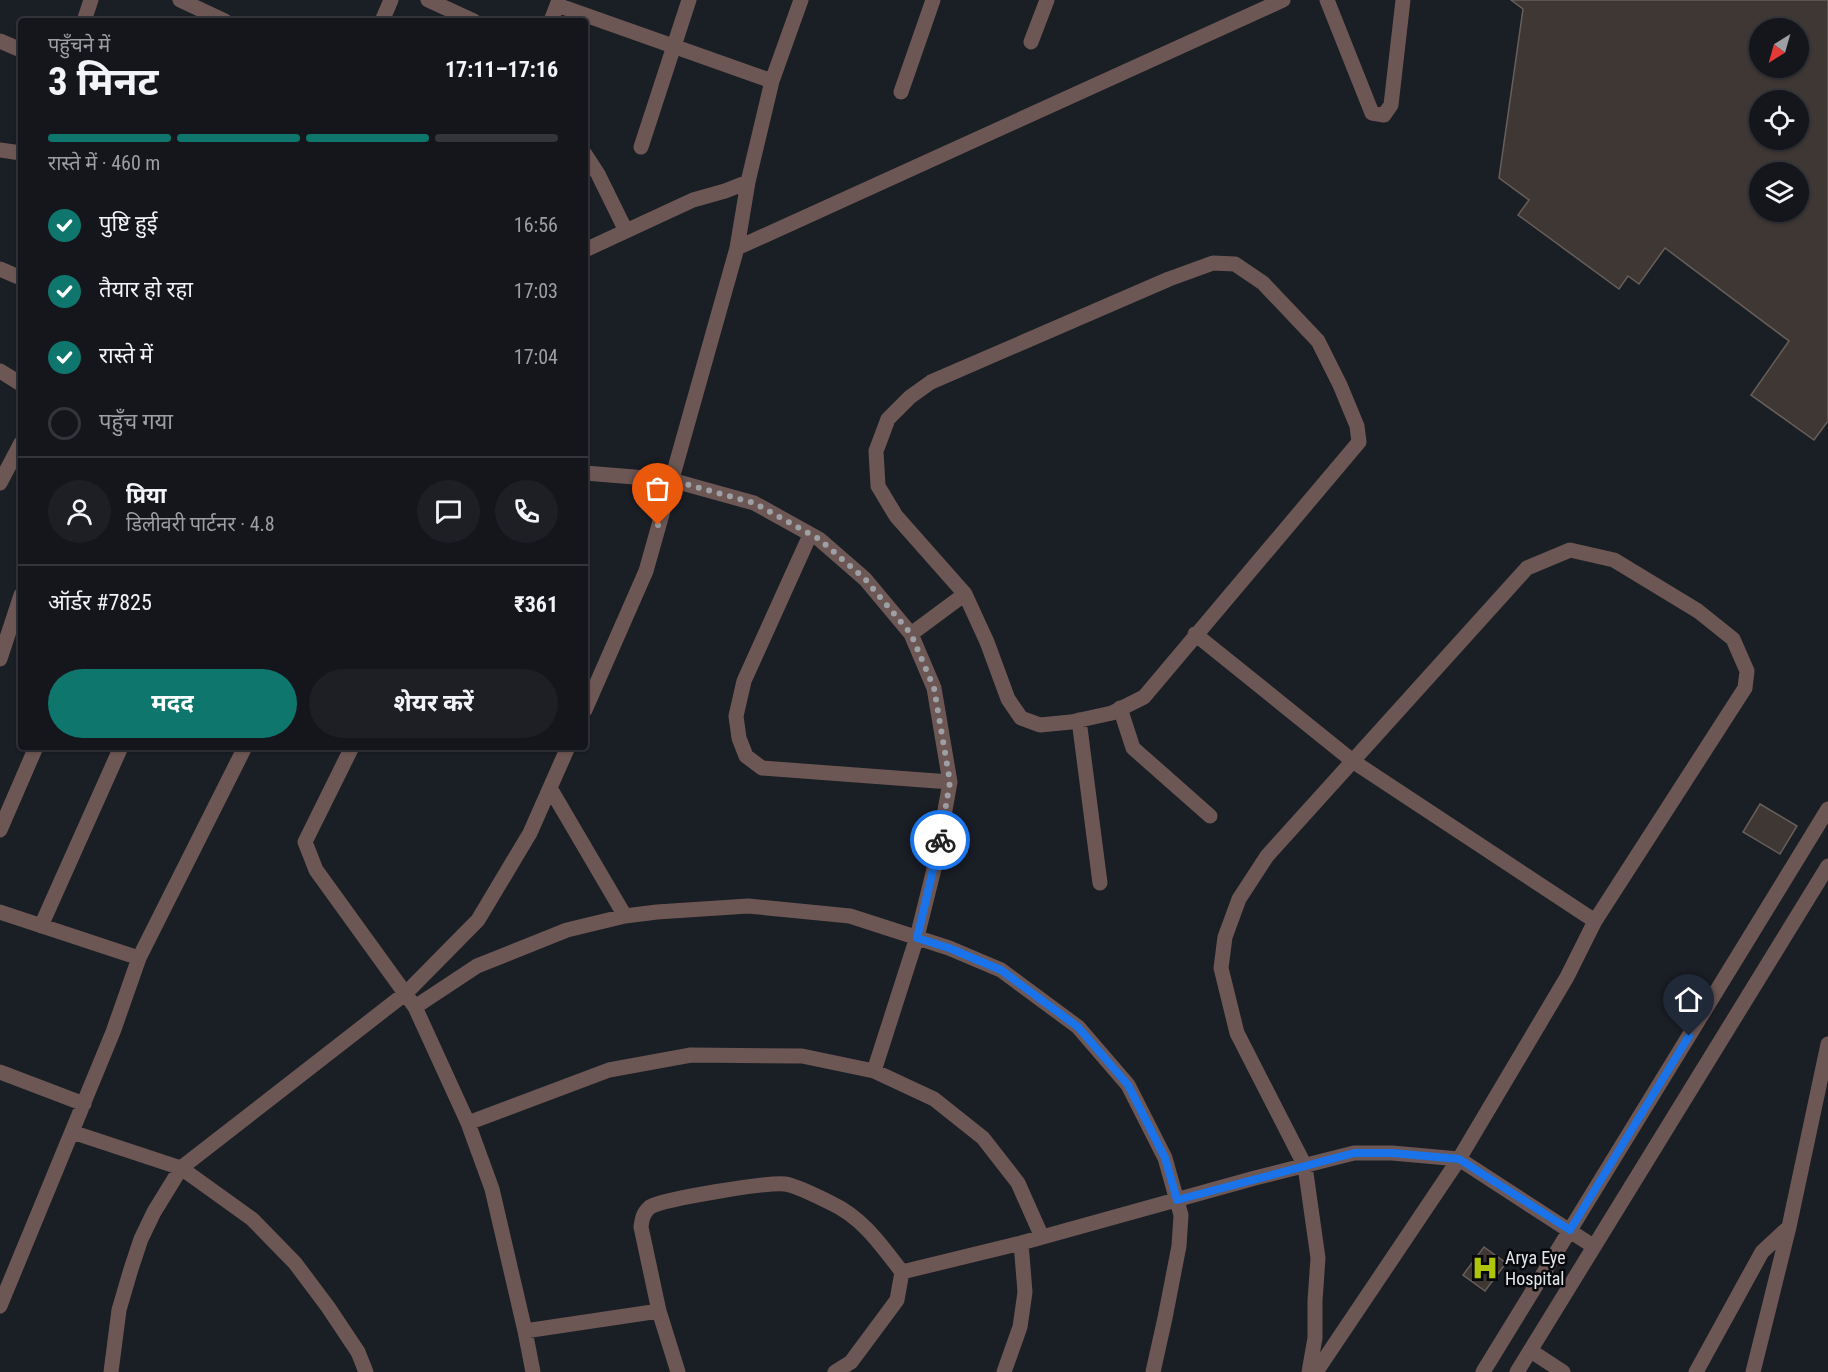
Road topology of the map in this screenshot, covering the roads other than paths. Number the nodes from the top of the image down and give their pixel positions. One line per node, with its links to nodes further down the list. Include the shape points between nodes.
1 (91, 0): 13 (street)
2 (180, 0): 14 (street)
3 (391, 0): 15 (street)
4 (428, 0): 16 (street)
5 (689, 0): 20 (street)
6 (801, 0): 22 (street)
7 (933, 0): 23 (street)
8 (1047, 0): 19 (street)
9 (1283, 0): 30 (street)
10 (1327, 0): 11 (street, via 1372,112 1384,115 1391,105)
11 (1403, 0)
12 (558, 3): 17 (street); 20 (street)
13 (85, 18)
14 (219, 18)
15 (383, 18)
16 (467, 18)
17 (552, 18)
18 (0, 41): 21 (street)
19 (1031, 42)
20 (673, 45): 22 (street); 24 (street)
21 (18, 49)
22 (772, 81): 28 (street)
23 (901, 92)
24 (640, 147)
25 (0, 150): 26 (street)
26 (18, 153)
27 (588, 159): 29 (street)
28 (748, 182): 29 (street, via 693,200); 30 (street)
29 (626, 231): 31 (street)
30 (737, 248): 38 (street)
31 (588, 249)
32 (0, 269): 33 (street)
33 (18, 277)
34 (0, 371): 35 (street)
35 (18, 382)
36 (18, 449): 39 (street)
37 (588, 473): 38 (street)
38 (671, 480): 40 (street, via 754,503); 46 (street, via 646,571)
39 (0, 483)
40 (810, 534): 43 (street, via 865,579); 55 (street, via 744,681 736,716 738,738 746,756 762,768)
41 (964, 594): 43 (street); 44 (street, via 896,516 878,486 876,451 888,419 931,382 1169,279 1213,263 1235,264 1263,283 1318,341 1357,426 1359,442); 48 (street, via 1008,699 1021,718 1040,725)
42 (18, 604): 45 (street)
43 (911, 634): 55 (street, via 934,688)
44 (1196, 634): 47 (street, via 1144,697); 54 (street)
45 (0, 659)
46 (588, 703)
47 (1120, 708): 48 (street); 59 (street, via 1133,748)
48 (1079, 720): 62 (street)
49 (34, 750): 57 (street)
50 (120, 750): 66 (street)
51 (243, 750): 68 (street)
52 (351, 750): 69 (street, via 305,842 316,870)
53 (567, 750): 56 (street)
54 (1354, 762): 65 (street); 65 (street, via 1527,568 1570,550 1614,560 1698,611 1733,639 1747,672 1744,688); 78 (street, via 1267,856 1239,899 1225,937 1221,968 1238,1034)
55 (950, 782): 67 (street)
56 (550, 788): 64 (street); 69 (street, via 530,833 478,920)
57 (6, 798): 60 (street)
58 (1828, 809): 82 (street)
59 (1210, 816)
60 (0, 830)
61 (1828, 866): 85 (street)
62 (1100, 883)
63 (0, 912): 66 (street)
64 (625, 916): 67 (street, via 748,906 850,916); 70 (street, via 567,930 477,966)
65 (1595, 921): 77 (street, via 1567,977)
66 (41, 926): 68 (street)
67 (917, 938): 72 (street); 80 (street, via 1001,970 1078,1027 1128,1085 1165,1158)
68 (139, 958): 74 (street)
69 (406, 993): 70 (street); 79 (street)
70 (415, 1007): 75 (street)
71 (1828, 1044): 81 (street)
72 (874, 1071): 75 (street, via 802,1056 691,1054 609,1070); 83 (street, via 934,1099 983,1138 1018,1184)
73 (0, 1072): 74 (street)
74 (84, 1104): 76 (street)
75 (468, 1123): 90 (street, via 492,1189)
76 (72, 1132): 79 (street); 87 (street)
77 (1459, 1159): 78 (street, via 1354,1153); 82 (street); 100 (street)
78 (1305, 1166): 80 (street); 99 (street, via 1318,1258 1315,1338)
79 (181, 1168): 92 (street, via 141,1239 119,1310); 93 (street, via 252,1219 295,1263 358,1352)
80 (1177, 1200): 83 (street); 98 (street, via 1181,1215 1179,1246)
81 (1789, 1227): 104 (street, via 1762,1252); 105 (street)
82 (1570, 1230): 85 (street); 101 (street)
83 (1042, 1237): 84 (street)
84 (1021, 1243): 86 (street); 97 (street, via 1025,1292 1020,1327)
85 (1593, 1246): 91 (street)
86 (902, 1272): 89 (street, via 868,1228 833,1203 785,1184 733,1189 661,1202 643,1214 641,1227); 96 (street, via 897,1300 851,1362)
87 (3, 1290): 88 (street)
88 (0, 1306)
89 (659, 1311): 90 (street); 95 (street)
90 (525, 1331): 94 (street)
91 (1531, 1352): 102 (street); 103 (street)
92 (111, 1372)
93 (366, 1372)
94 (528, 1372)
95 (678, 1372)
96 (835, 1372)
97 (1004, 1372)
98 (1153, 1372)
99 (1309, 1372)
100 (1316, 1372)
101 (1483, 1372)
102 (1517, 1372)
103 (1563, 1372)
104 (1696, 1372)
105 (1754, 1372)

